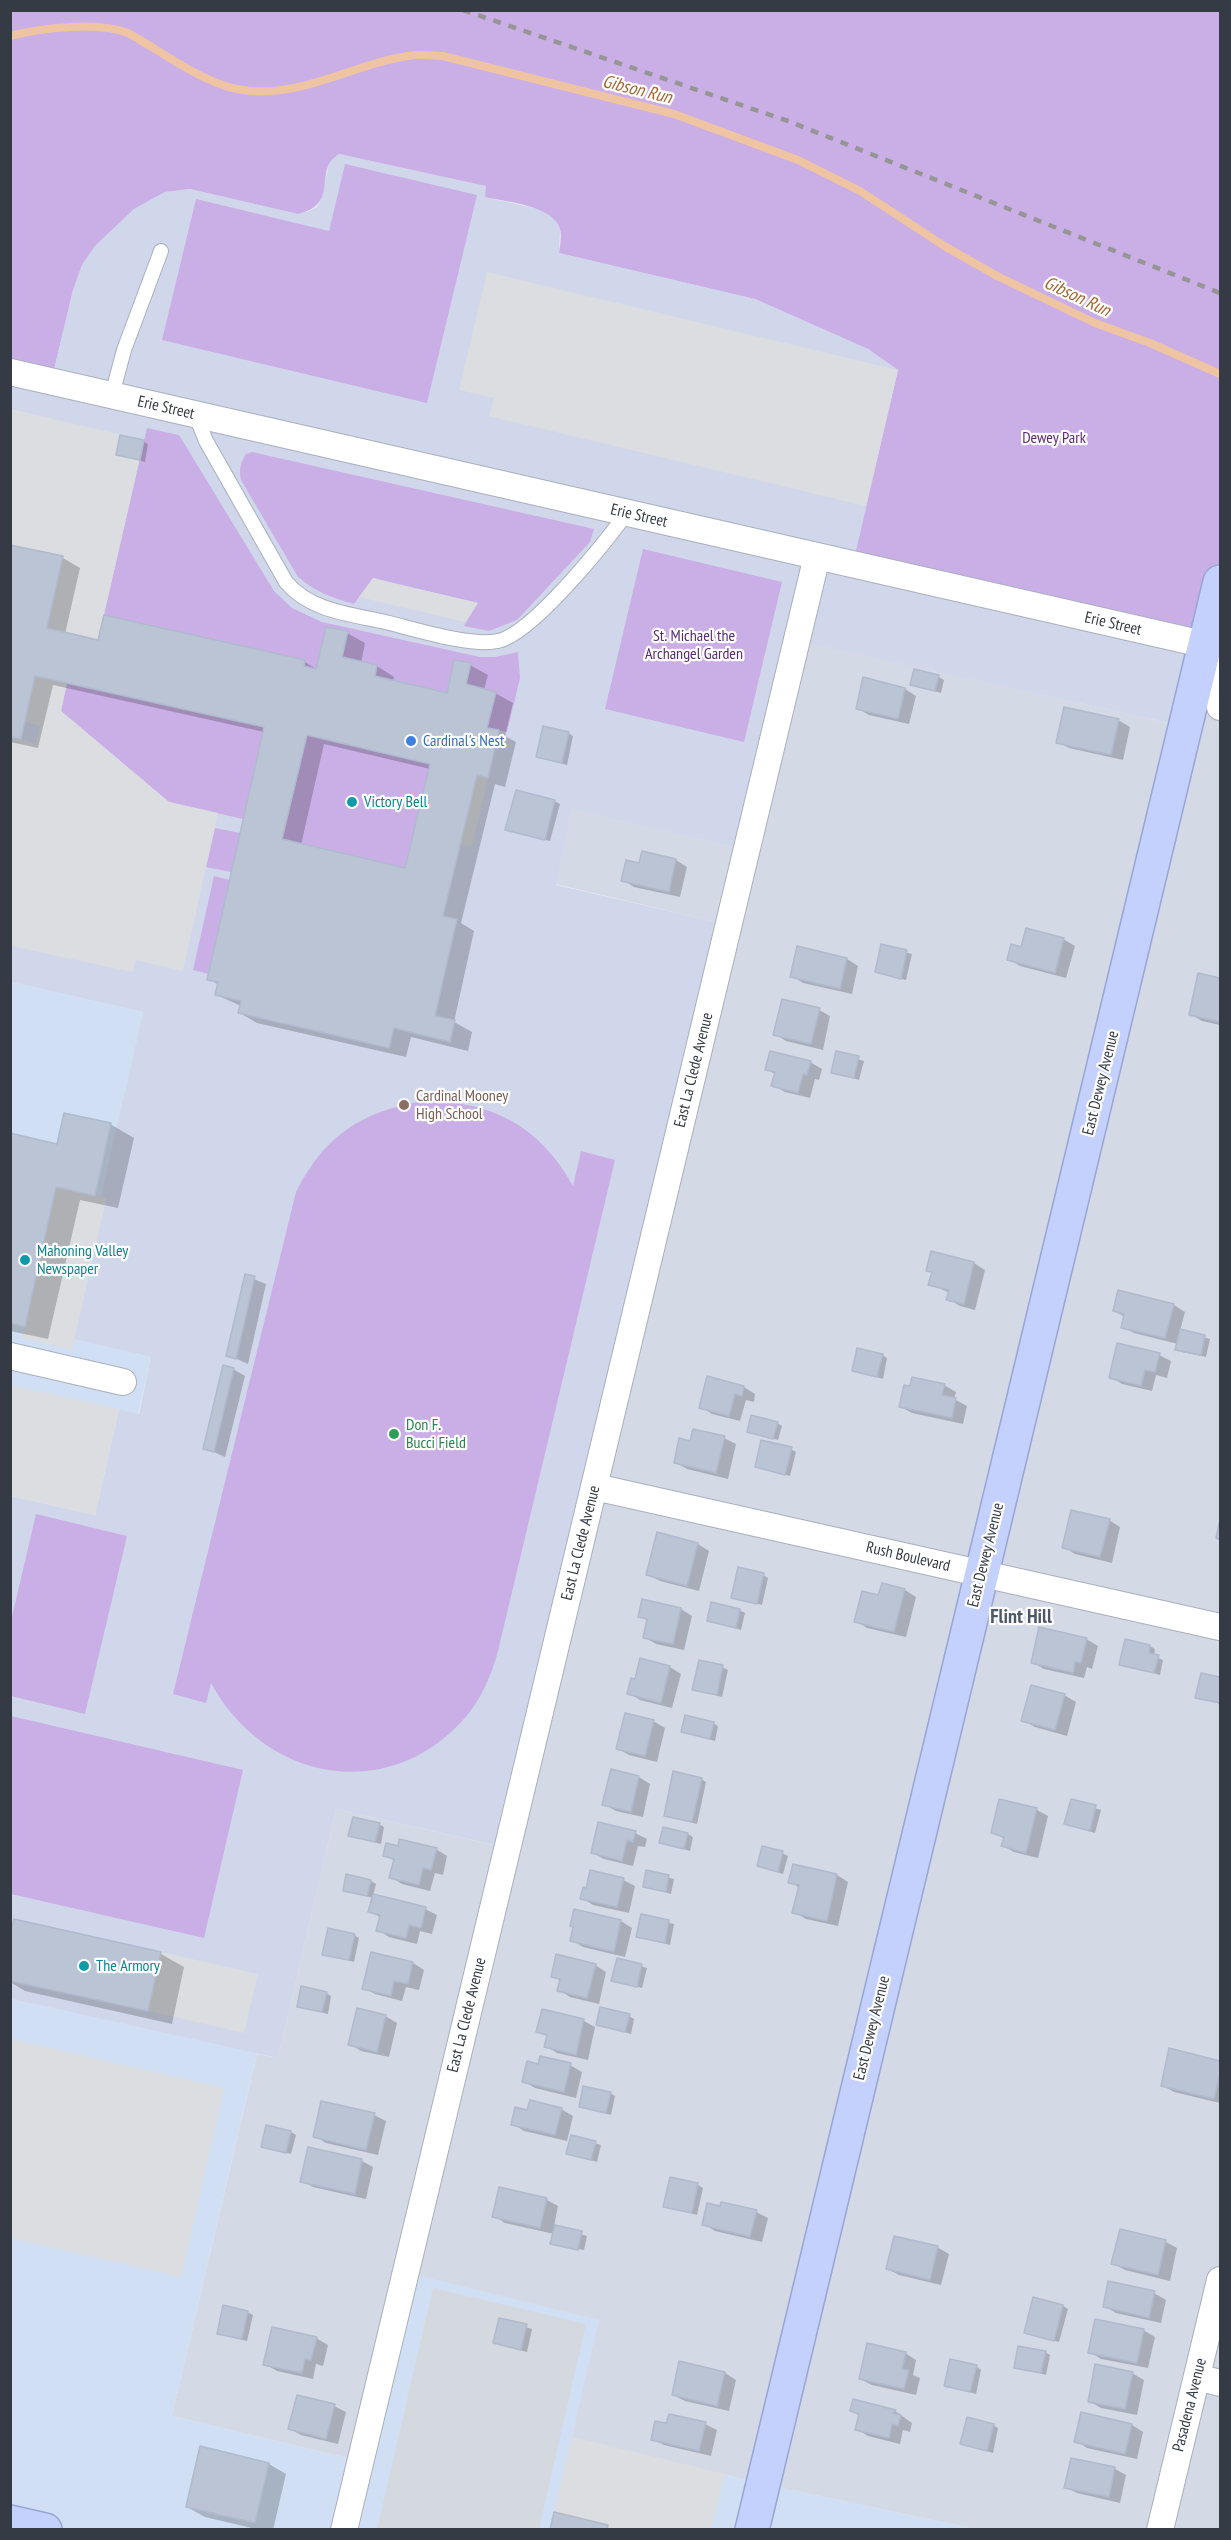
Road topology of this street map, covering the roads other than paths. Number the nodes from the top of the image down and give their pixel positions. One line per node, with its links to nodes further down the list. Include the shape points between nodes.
1 (162, 251): 3 (lane, via 124,350)
2 (10, 372): 3 (street, Erie Street)
3 (112, 396): 4 (street, Erie Street)
4 (196, 416): 5 (street, Erie Street); 5 (lane, via 206,441 286,582 303,598 338,611 469,641 499,641 528,625 597,552)
5 (626, 513): 6 (street, Erie Street)
6 (817, 556): 8 (street, Erie Street); 12 (street, East La Clede Avenue)
7 (1221, 582): 8 (street, East Dewey Avenue)
8 (1207, 645): 9 (street); 13 (street, East Dewey Avenue)
9 (1221, 707)
10 (10, 1356): 11 (street)
11 (123, 1382)
12 (595, 1487): 13 (street, Rush Boulevard); 19 (street, East La Clede Avenue)
13 (981, 1573): 14 (street, Rush Boulevard); 20 (street, East Dewey Avenue)
14 (1221, 1628)
15 (1221, 2280): 16 (street, Pasadena Avenue)
16 (1209, 2380): 21 (street, Pasadena Avenue)
17 (10, 2522): 18 (street)
18 (45, 2529)
19 (344, 2529)
20 (752, 2529)
21 (1160, 2529)

